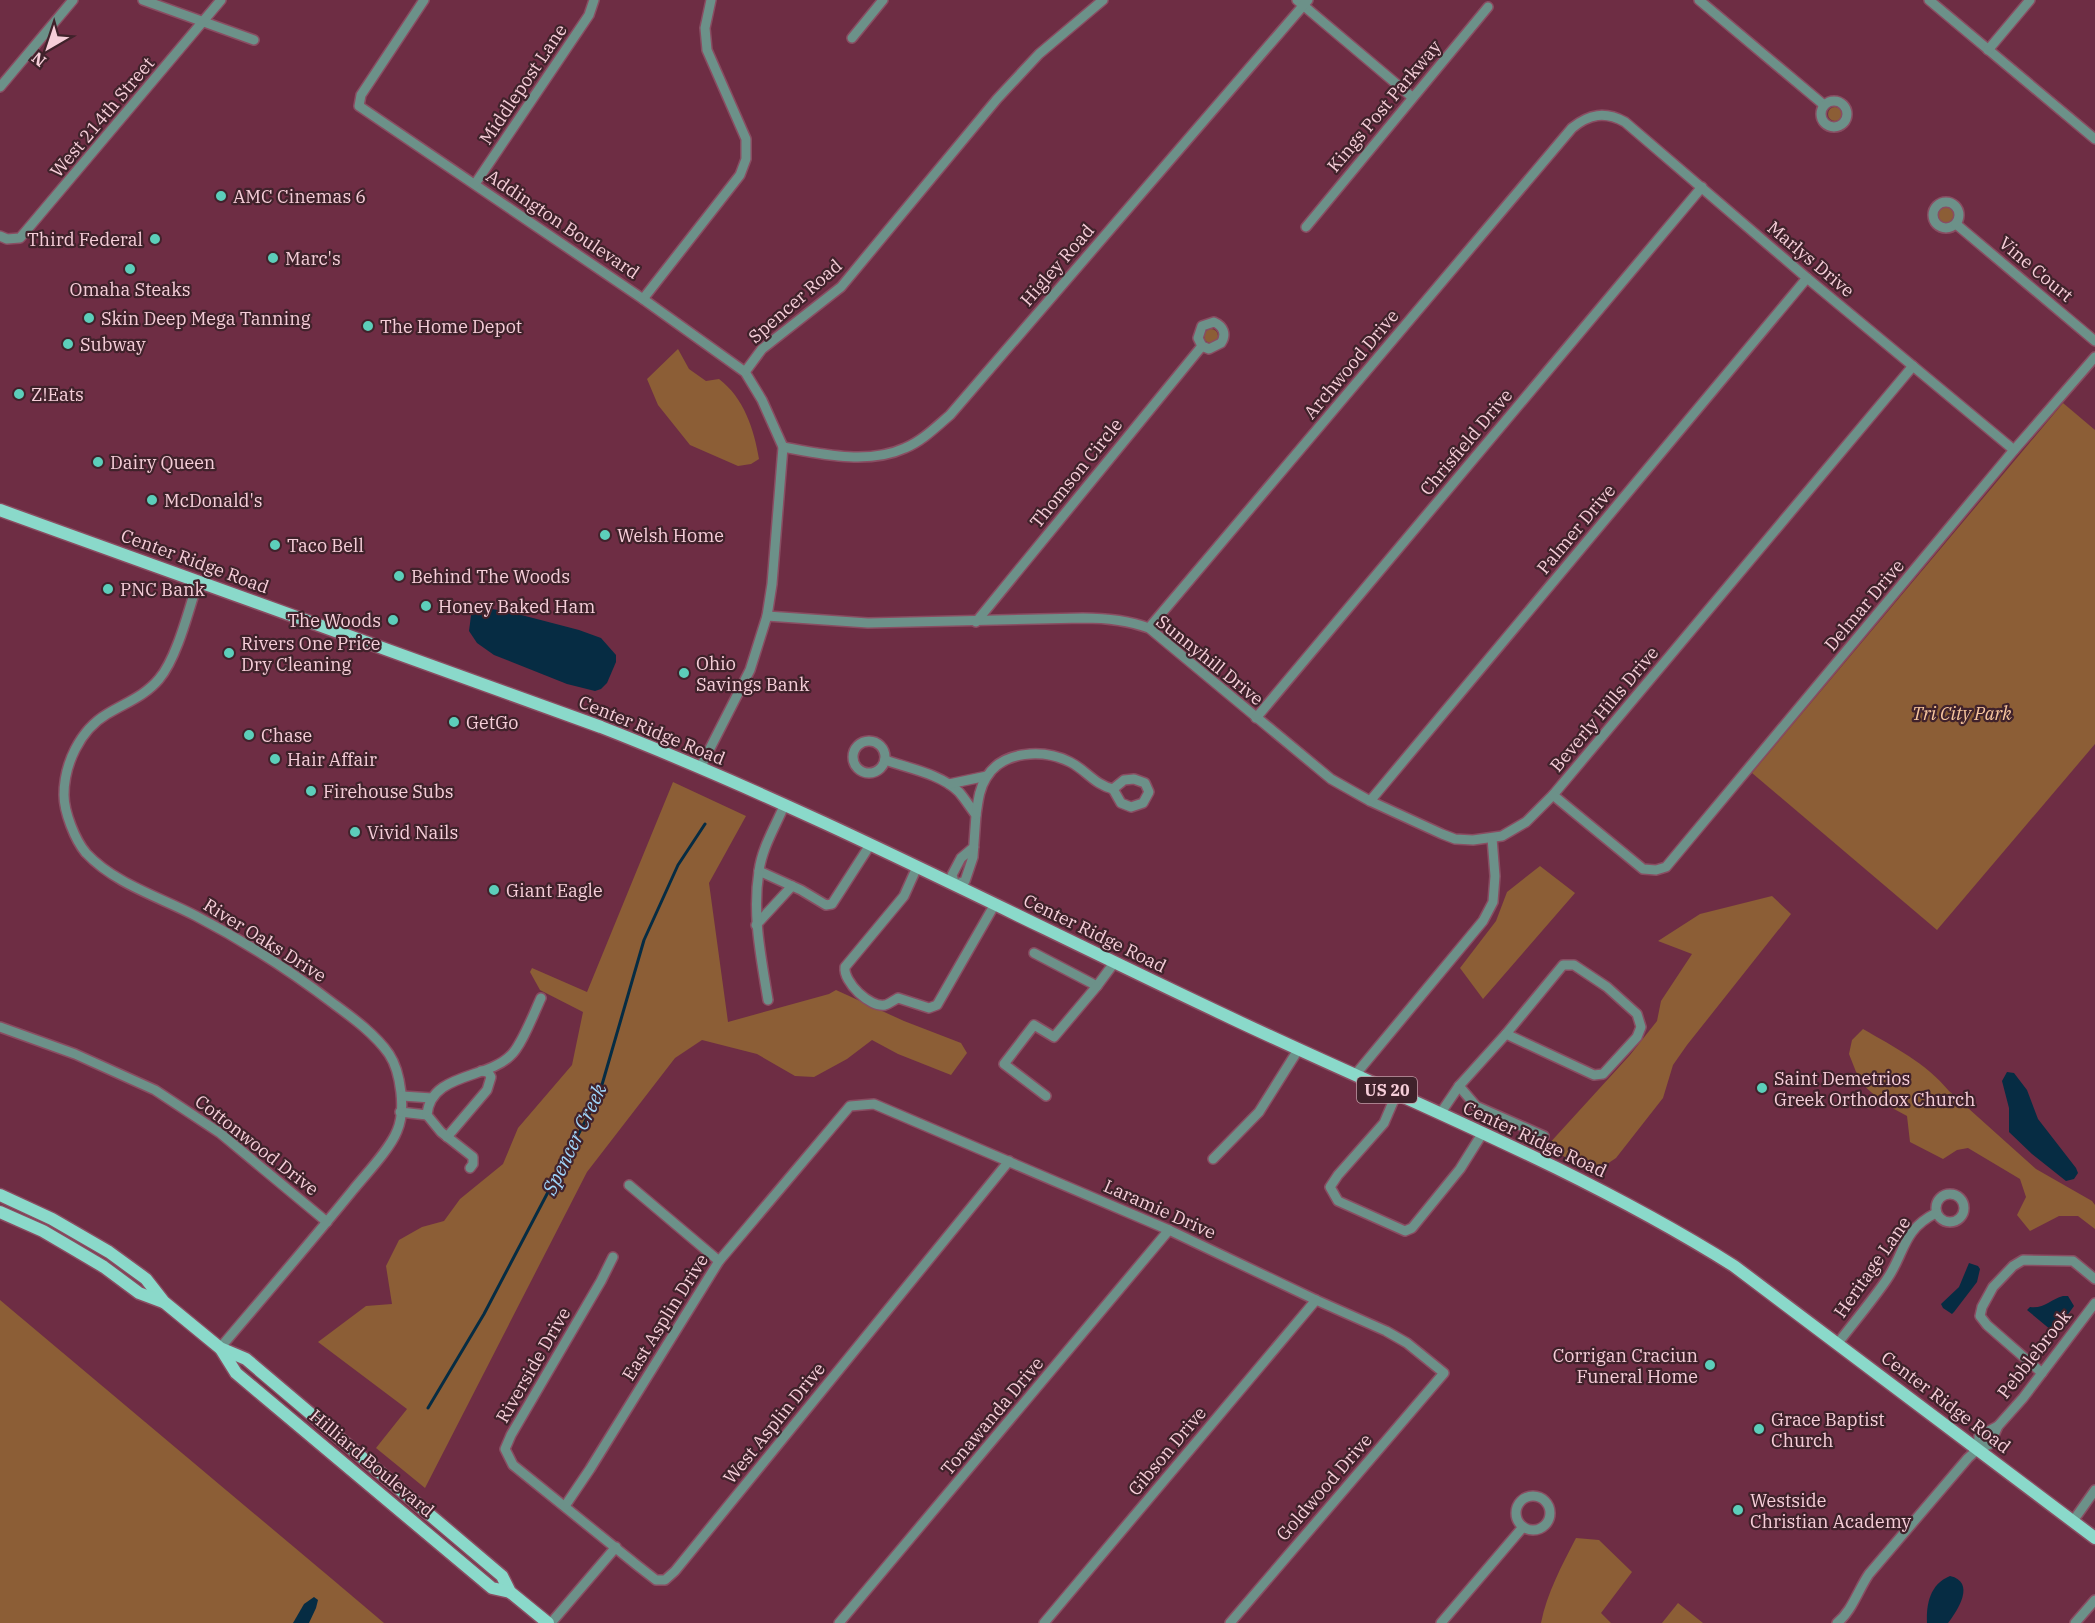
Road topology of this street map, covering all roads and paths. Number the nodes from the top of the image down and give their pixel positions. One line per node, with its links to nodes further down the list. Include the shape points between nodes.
1 (73, 0): 18 (street)
2 (143, 0): 14 (street)
3 (222, 0): 14 (street, West 214th Street)
4 (424, 0): 23 (street, Addington Boulevard, via 361,95 359,106)
5 (594, 0): 23 (street, Middlepost Lane, via 589,15)
6 (711, 0): 29 (street, via 705,28 707,50 746,139 746,159 740,175)
7 (883, 0): 15 (street)
8 (1103, 0): 34 (street, Spencer Road, via 1039,54 997,99 841,287 762,349)
9 (1700, 0): 20 (street)
10 (1929, 0): 17 (street)
11 (2030, 0): 17 (street)
12 (1303, 2): 19 (street); 35 (street, Higley Road, via 950,416 928,435 907,448 874,456 845,457)
13 (1488, 7): 19 (street, Kings Post Parkway)
14 (204, 21): 16 (street); 27 (street, West 214th Street, via 20,238)
15 (852, 38)
16 (254, 40)
17 (1988, 50): 22 (street)
18 (0, 87)
19 (1412, 97): 26 (street, Kings Post Parkway)
20 (1824, 105)
21 (1579, 122): 24 (street, Marlys Drive, via 1606,115 1625,122); 41 (street, Archwood Drive)
22 (2095, 139)
23 (475, 184): 29 (street, Addington Boulevard)
24 (1702, 187): 28 (street, Marlys Drive); 42 (street, Chrisfield Drive)
25 (1956, 224): 30 (street, Vine Court)
26 (1306, 227)
27 (0, 236)
28 (1807, 278): 33 (street, Marlys Drive); 49 (street, Palmer Drive)
29 (643, 299): 34 (street, Addington Boulevard)
30 (2095, 341)
31 (1202, 346): 40 (street, Thomson Circle)
32 (2095, 357): 36 (street, Delmar Drive)
33 (1913, 366): 36 (street, Marlys Drive); 48 (street, Beverly Hills Drive)
34 (745, 372): 35 (street)
35 (783, 447): 39 (street)
36 (2014, 450): 48 (street, Delmar Drive, via 1666,867 1643,869)
37 (0, 510): 38 (main road, Center Ridge Road / US 20)
38 (198, 582): 44 (main road, Center Ridge Road / US 20, via 601,727); 72 (street, River Oaks Drive, via 162,677 150,689 94,722 80,739 69,766 64,796 71,829 86,852 112,874 245,944 354,1019 390,1055)
39 (767, 616): 40 (street, Sunnyhill Drive, via 868,623); 44 (street, via 750,670)
40 (976, 622): 41 (street, Sunnyhill Drive, via 1112,618)
41 (1149, 628): 42 (street, Sunnyhill Drive)
42 (1256, 718): 49 (street, Sunnyhill Drive, via 1331,779)
43 (885, 760): 46 (street)
44 (700, 768): 50 (main road, Center Ridge Road / US 20)
45 (987, 776): 46 (street); 47 (street, via 1015,756 1053,754); 51 (street)
46 (949, 784): 51 (street)
47 (1113, 789)
48 (1553, 795): 52 (street, Beverly Hills Drive, via 1526,822)
49 (1370, 801): 52 (street, Sunnyhill Drive, via 1455,839)
50 (784, 807): 53 (main road, Center Ridge Road / US 20); 55 (street)
51 (976, 815): 56 (street, via 973,857 965,881)
52 (1492, 838): 69 (street, via 1493,903 1483,921)
53 (870, 845): 54 (main road, Center Ridge Road / US 20); 57 (street, via 832,904 826,905)
54 (917, 867): 56 (main road, Center Ridge Road / US 20); 58 (street, via 904,896 845,967 849,983 876,1004 885,1005 898,998 929,1008 937,1005)
55 (759, 871): 57 (street); 59 (street)
56 (955, 885): 58 (main road, Center Ridge Road / US 20)
57 (792, 886): 59 (street)
58 (995, 904): 61 (main road, Center Ridge Road / US 20)
59 (756, 925): 64 (street)
60 (1034, 953): 62 (street)
61 (1114, 963): 62 (street); 67 (main road, Center Ridge Road / US 20)
62 (1098, 986): 73 (street, via 1054,1037 1034,1025 1004,1064)
63 (541, 999): 68 (street, via 512,1055)
64 (768, 1000)
65 (0, 1027): 89 (street, Cottonwood Drive, via 75,1054 155,1090 220,1133)
66 (1506, 1034): 66 (street, via 1563,965 1574,964 1637,1014 1641,1026 1637,1037 1603,1074 1594,1075); 70 (street)
67 (1298, 1050): 69 (main road, Center Ridge Road / US 20); 82 (street, via 1259,1112)
68 (482, 1071): 74 (street, via 453,1082); 81 (street, via 491,1077 487,1090)
69 (1355, 1075): 71 (main road, Center Ridge Road / US 20)
70 (1459, 1086): 77 (street); 80 (street, via 1476,1106)
71 (1396, 1095): 77 (main road, Center Ridge Road / US 20); 79 (street, via 1384,1123 1330,1187 1338,1201 1405,1231 1413,1228)
72 (402, 1096): 74 (street); 76 (street, River Oaks Drive)
73 (1046, 1096)
74 (432, 1098): 78 (street)
75 (850, 1106): 83 (street, Laramie Drive, via 874,1104); 92 (street, East Asplin Drive)
76 (400, 1112): 78 (street); 89 (street, River Oaks Drive, via 398,1130)
77 (1440, 1114): 79 (main road, Center Ridge Road / US 20)
78 (427, 1115): 81 (street)
79 (1482, 1134): 97 (main road, Center Ridge Road / US 20, via 1591,1184 1678,1231 1734,1266)
80 (1544, 1136)
81 (447, 1137): 84 (street, via 473,1157)
82 (1213, 1159)
83 (1010, 1161): 90 (street, Laramie Drive); 107 (street, West Asplin Drive, via 675,1571 665,1580 656,1580)
84 (470, 1168)
85 (629, 1185): 92 (street)
86 (0, 1195): 95 (main road, Hilliard Boulevard, via 109,1251 146,1279)
87 (0, 1212): 95 (main road, Hilliard Boulevard, via 43,1231 139,1293)
88 (1936, 1213): 97 (street, Heritage Lane, via 1905,1241 1887,1278)
89 (327, 1222): 98 (street, River Oaks Drive)
90 (1169, 1230): 94 (street, Laramie Drive); 111 (street, Tonawanda Drive)
91 (614, 1257): 103 (street, Riverside Drive, via 505,1449 513,1465)
92 (720, 1261): 103 (street, East Asplin Drive)
93 (2095, 1279): 99 (street, via 2073,1261 2024,1260 2013,1266 1987,1297 1980,1316 1986,1325)
94 (1316, 1300): 100 (street, Laramie Drive, via 1386,1331); 112 (street, Gibson Drive)
95 (164, 1302): 98 (main road, Hilliard Boulevard)
96 (2095, 1302): 99 (street, Pebblebrook)
97 (1838, 1343): 101 (main road, Center Ridge Road / US 20)
98 (220, 1348): 110 (main road, Hilliard Boulevard, via 246,1359 502,1576 510,1592)
99 (2042, 1372): 101 (street, Pebblebrook, via 1998,1426 1990,1444)
100 (1444, 1373): 113 (street, Goldwood Drive)
101 (1978, 1449): 104 (main road, Center Ridge Road / US 20); 109 (street, Pebblebrook, via 1869,1574)
102 (2095, 1490): 104 (street)
103 (565, 1506): 107 (street)
104 (2073, 1521): 106 (main road, Center Ridge Road / US 20)
105 (1523, 1527): 114 (street)
106 (2095, 1538)
107 (616, 1547): 110 (street)
108 (2095, 1600): 116 (street)
109 (1846, 1619): 115 (street)
110 (549, 1623)
111 (839, 1623)
112 (1044, 1623)
113 (1230, 1623)
114 (1441, 1623)
115 (1837, 1623)
116 (2074, 1623)

